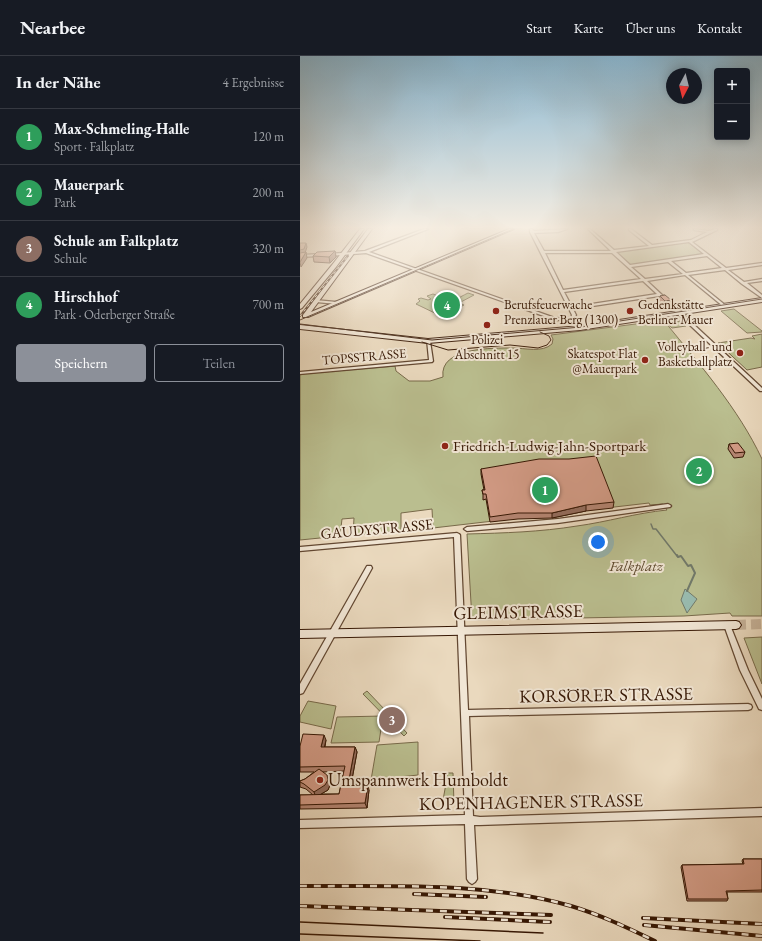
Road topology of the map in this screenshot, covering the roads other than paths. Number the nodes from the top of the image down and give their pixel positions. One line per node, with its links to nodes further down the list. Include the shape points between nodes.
1 (330, 270): 17 (main road)
2 (340, 270): 18 (main road)
3 (415, 270): 19 (main road); 25 (street, via 555,320)
4 (551, 270): 13 (street)
5 (633, 270): 10 (street)
6 (681, 270): 9 (street)
7 (715, 270): 9 (street)
8 (727, 270): 12 (street)
9 (685, 274): 10 (street); 20 (street)
10 (644, 280): 13 (street); 14 (street)
11 (762, 280): 12 (street)
12 (743, 283): 15 (street)
13 (562, 291): 22 (street)
14 (660, 295): 22 (street); 23 (street)
15 (762, 296)
16 (762, 300): 20 (main road)
17 (305, 301): 18 (main road); 21 (main road)
18 (316, 301): 19 (street); 24 (main road)
19 (337, 303): 24 (main road)
20 (724, 306): 23 (main road)
21 (300, 307)
22 (570, 308): 25 (street, via 574,316)
23 (679, 313): 28 (main road); 32 (street)
24 (306, 316): 26 (main road)
25 (564, 320): 28 (street)
26 (300, 323): 29 (main road)
27 (300, 327): 29 (main road)
28 (569, 329): 30 (main road)
29 (334, 330): 30 (main road)
30 (428, 341): 31 (street, TOPSSTRASSE, via 430,361)
31 (300, 373)
32 (762, 390)
33 (668, 506): 34 (street)
34 (467, 530)
35 (300, 549): 38 (street, GAUDYSTRASSE, via 457,535)
36 (369, 568): 39 (street)
37 (731, 625): 38 (main road, GLEIMSTRASSE); 43 (street, via 744,670)
38 (462, 630): 39 (main road, GLEIMSTRASSE); 44 (street)
39 (333, 633): 40 (main road, GLEIMSTRASSE); 41 (street)
40 (300, 634)
41 (300, 691)
42 (748, 707): 44 (street, KORSÖRER STRASSE)
43 (762, 708)
44 (465, 713): 46 (street)
45 (762, 812): 46 (street, KOPENHAGENER STRASSE)
46 (470, 820): 47 (street, KOPENHAGENER STRASSE); 48 (street)
47 (300, 824)
48 (472, 879)

